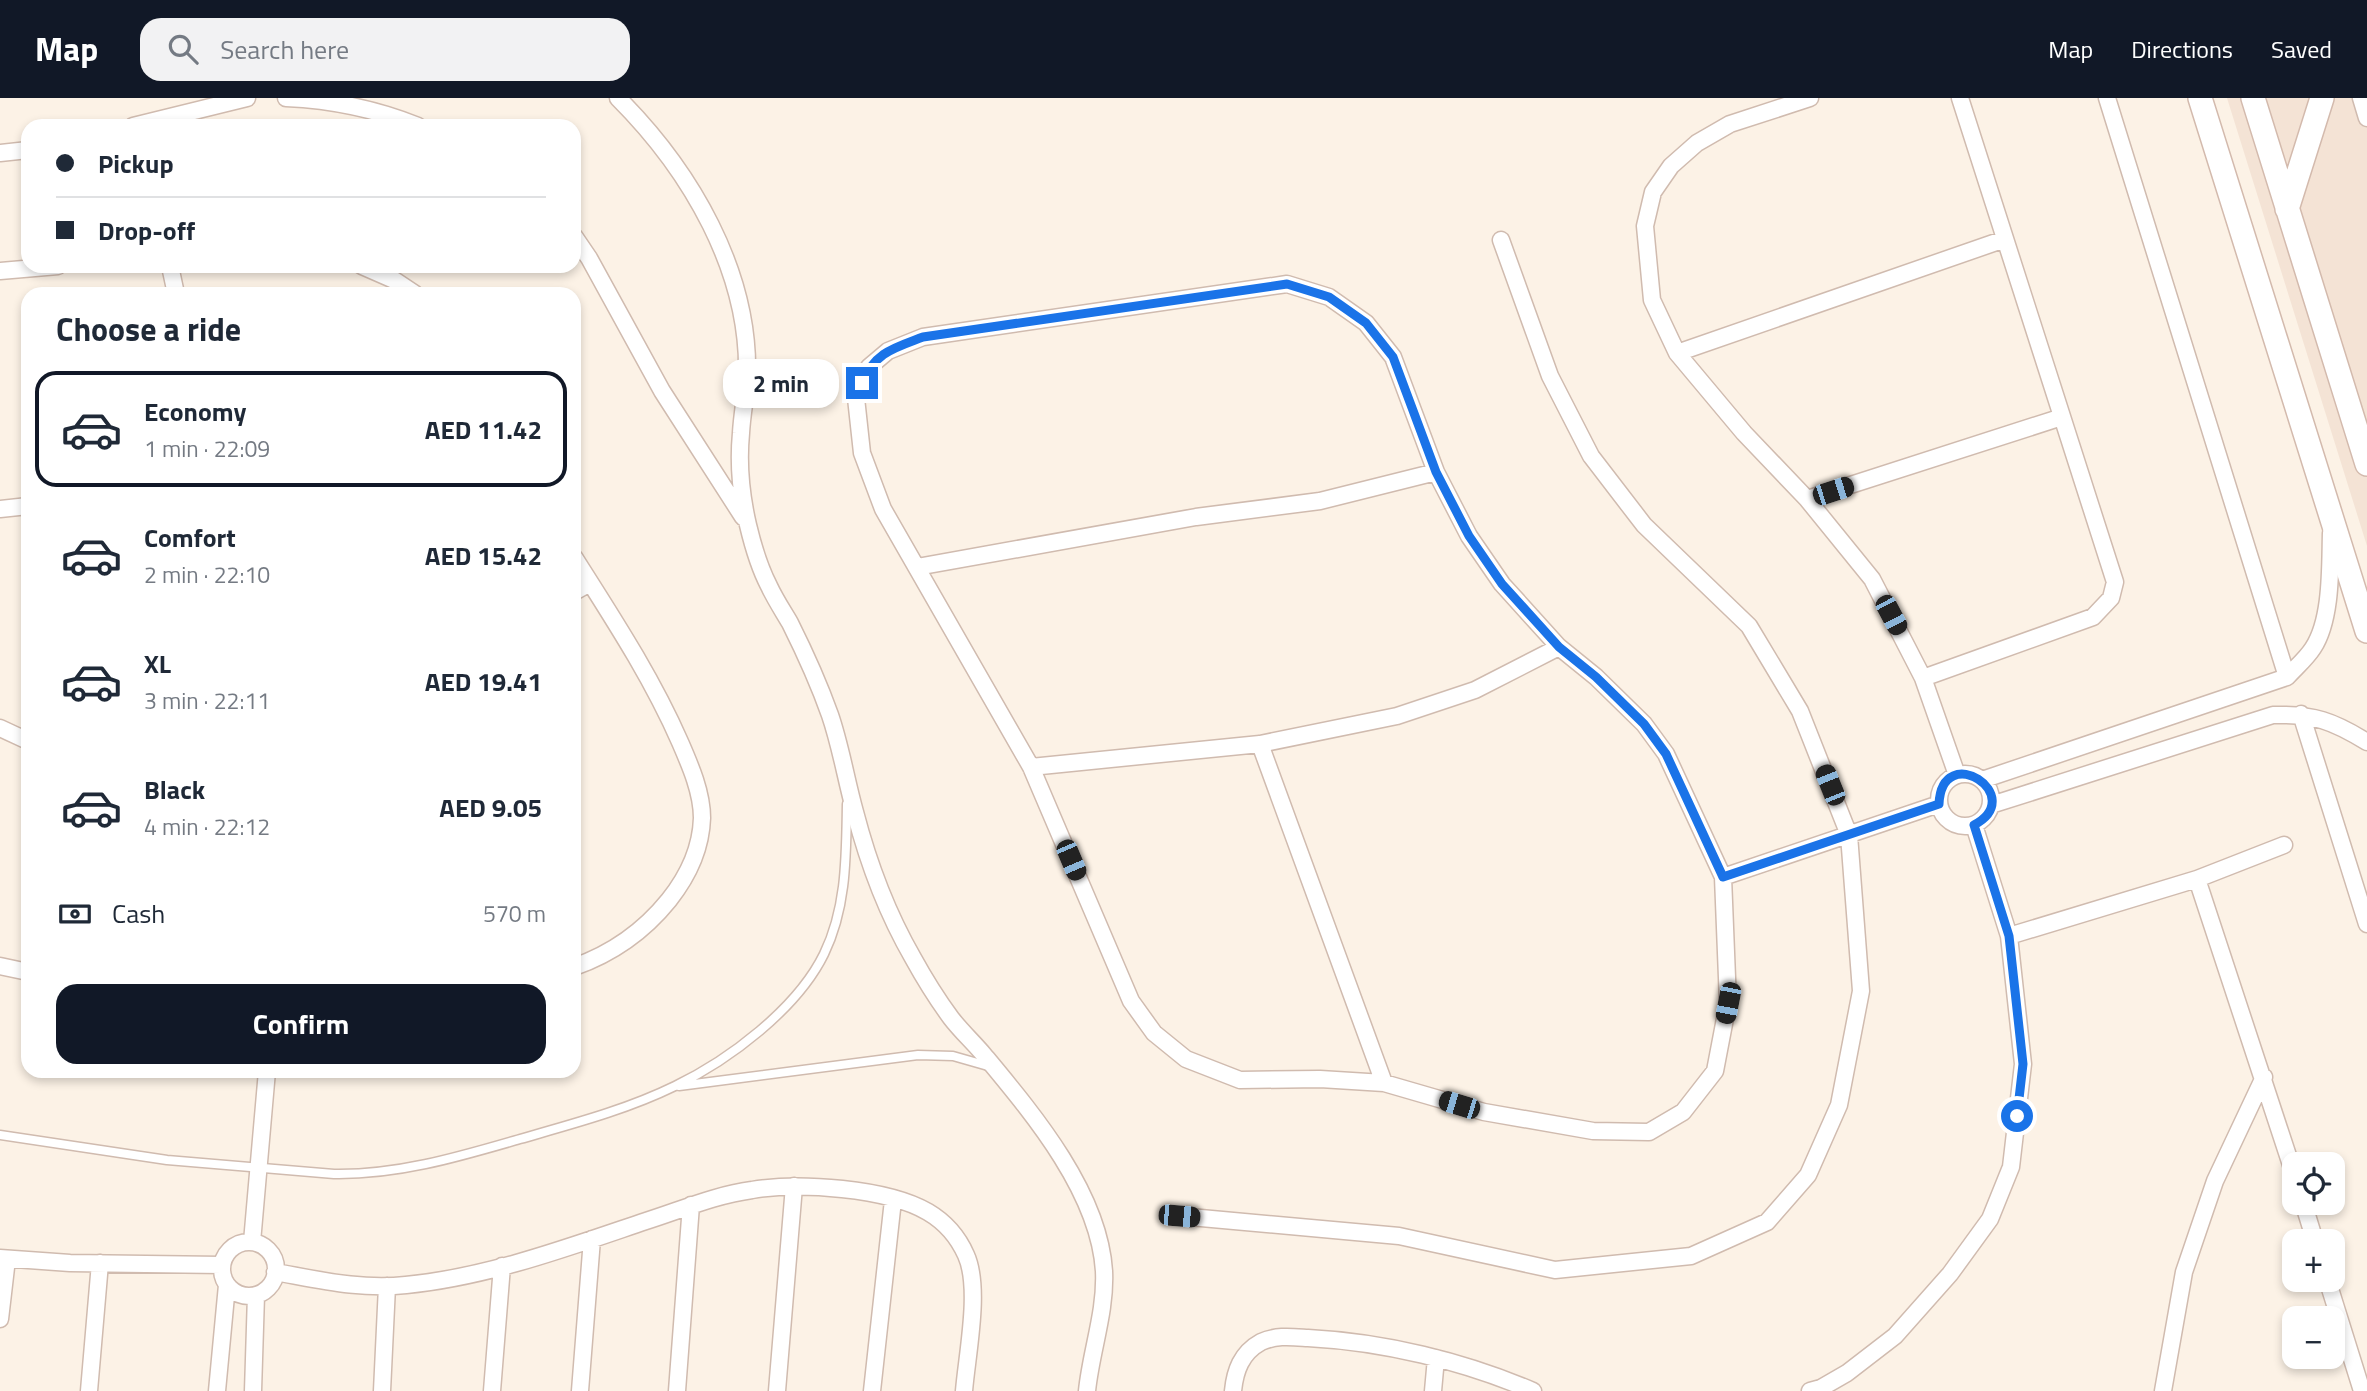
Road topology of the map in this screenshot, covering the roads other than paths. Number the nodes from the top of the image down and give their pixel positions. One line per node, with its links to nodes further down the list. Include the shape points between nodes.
1 (247, 98): 12 (street)
2 (286, 98): 13 (street, via 341,104)
3 (618, 98): 32 (street, via 679,172 732,275 746,350 740,464)
4 (1810, 98): 24 (street, via 1730,124 1697,143 1671,166 1653,192 1645,226 1652,300)
5 (1960, 98): 17 (street)
6 (2107, 98): 39 (street)
7 (2200, 98): 31 (street)
8 (2252, 98): 16 (street)
9 (2322, 98): 16 (street)
10 (2361, 98): 11 (street)
11 (2367, 118)
12 (162, 119)
13 (397, 119)
14 (21, 151): 15 (street)
15 (0, 153)
16 (2287, 209): 26 (street)
17 (2005, 239): 24 (street); 25 (street)
18 (1501, 240): 53 (street, via 1550,376 1591,456 1644,525 1749,626 1800,711)
19 (581, 246): 32 (street, via 662,391)
20 (21, 269): 21 (street)
21 (0, 271)
22 (378, 273): 23 (street)
23 (404, 287)
24 (1677, 353): 28 (street)
25 (2062, 417): 28 (street); 40 (street, via 2115,582 2111,598 2093,617)
26 (2367, 464)
27 (1436, 472): 33 (street, via 1320,501 1196,517); 33 (street, via 1393,357 1366,323 1329,297 1287,284 923,337 888,351 869,367 856,398 862,453 883,509); 38 (street, via 1469,536 1502,584)
28 (1807, 499): 40 (street, via 1872,579)
29 (21, 507): 30 (street)
30 (0, 509)
31 (2331, 517): 37 (street); 39 (street, via 2325,616 2314,648)
32 (748, 525): 49 (street, via 769,587 803,649 830,716)
33 (917, 567): 46 (street)
34 (581, 568): 35 (street)
35 (590, 583): 36 (street); 59 (street, via 640,663 689,762 700,799 701,823 694,861 661,910 622,943)
36 (581, 588)
37 (2367, 631)
38 (1559, 647): 45 (street, via 1475,690 1423,708); 55 (street, via 1644,724 1666,754)
39 (2287, 677): 48 (street)
40 (1923, 678): 47 (street)
41 (2301, 715): 44 (street, via 2339,725); 51 (street, via 2273,715); 57 (street)
42 (0, 728): 43 (street)
43 (21, 738)
44 (2367, 742)
45 (1260, 744): 46 (street); 65 (street)
46 (1031, 767): 65 (street, via 1131,1001 1154,1033 1186,1059 1240,1080)
47 (1957, 775): 48 (street); 50 (street, via 1943,787)
48 (1983, 780): 51 (street, via 1992,796)
49 (848, 783): 62 (street, via 871,862 911,954 953,1020); 66 (lane, via 845,883 823,956 769,1024)
50 (1939, 804): 52 (street, via 1956,825); 53 (street)
51 (1991, 805): 52 (street, via 1982,821)
52 (1974, 825): 58 (street)
53 (1849, 835): 55 (street); 73 (street, via 1861,991 1839,1105 1808,1175 1766,1222 1691,1256 1555,1270 1399,1236)
54 (2284, 845): 56 (street)
55 (1723, 877): 65 (street, via 1728,1003 1715,1071 1683,1112 1649,1132 1593,1131 1484,1112)
56 (2197, 879): 58 (street); 63 (street)
57 (2367, 924)
58 (2009, 936): 87 (street, via 2023,1064 2011,1167 1990,1219 1950,1274 1895,1336)
59 (581, 964)
60 (0, 966): 61 (street)
61 (21, 970)
62 (997, 1070): 66 (lane, via 953,1056 918,1055); 98 (street, via 1054,1147 1094,1224 1104,1271 1103,1296)
63 (2264, 1077): 68 (street); 102 (street, via 2215,1181 2184,1272)
64 (266, 1078): 69 (street)
65 (1384, 1083)
66 (676, 1086): 69 (lane, via 600,1116 432,1164 361,1175)
67 (0, 1135): 69 (lane, via 167,1160)
68 (2287, 1152)
69 (259, 1167): 75 (street)
70 (794, 1186): 71 (street, via 834,1188); 72 (street, via 754,1189); 95 (street)
71 (893, 1200): 96 (street); 97 (street, via 940,1221 952,1231 967,1258 973,1289)
72 (691, 1205): 74 (street); 94 (street)
73 (1179, 1216)
74 (592, 1239): 79 (street); 93 (street)
75 (252, 1242): 78 (street, via 232,1247); 80 (street, via 270,1252)
76 (4, 1258): 77 (street); 85 (street)
77 (100, 1264): 78 (street); 88 (street)
78 (222, 1265): 81 (street)
79 (502, 1266): 82 (street); 92 (street)
80 (275, 1272): 82 (street, via 360,1287); 84 (street, via 272,1282)
81 (227, 1285): 84 (street, via 245,1296); 89 (street)
82 (387, 1286): 91 (street)
83 (2331, 1292): 103 (street)
84 (256, 1295): 90 (street)
85 (0, 1319)
86 (1436, 1358): 99 (street, via 1335,1339 1277,1337 1245,1354 1235,1372); 100 (street); 101 (street)
87 (1818, 1390)
88 (89, 1391)
89 (217, 1391)
90 (253, 1391)
91 (382, 1391)
92 (492, 1391)
93 (580, 1391)
94 (677, 1391)
95 (777, 1391)
96 (872, 1391)
97 (964, 1391)
98 (1087, 1391)
99 (1233, 1391)
100 (1433, 1391)
101 (1532, 1391)
102 (2163, 1391)
103 (2362, 1391)

